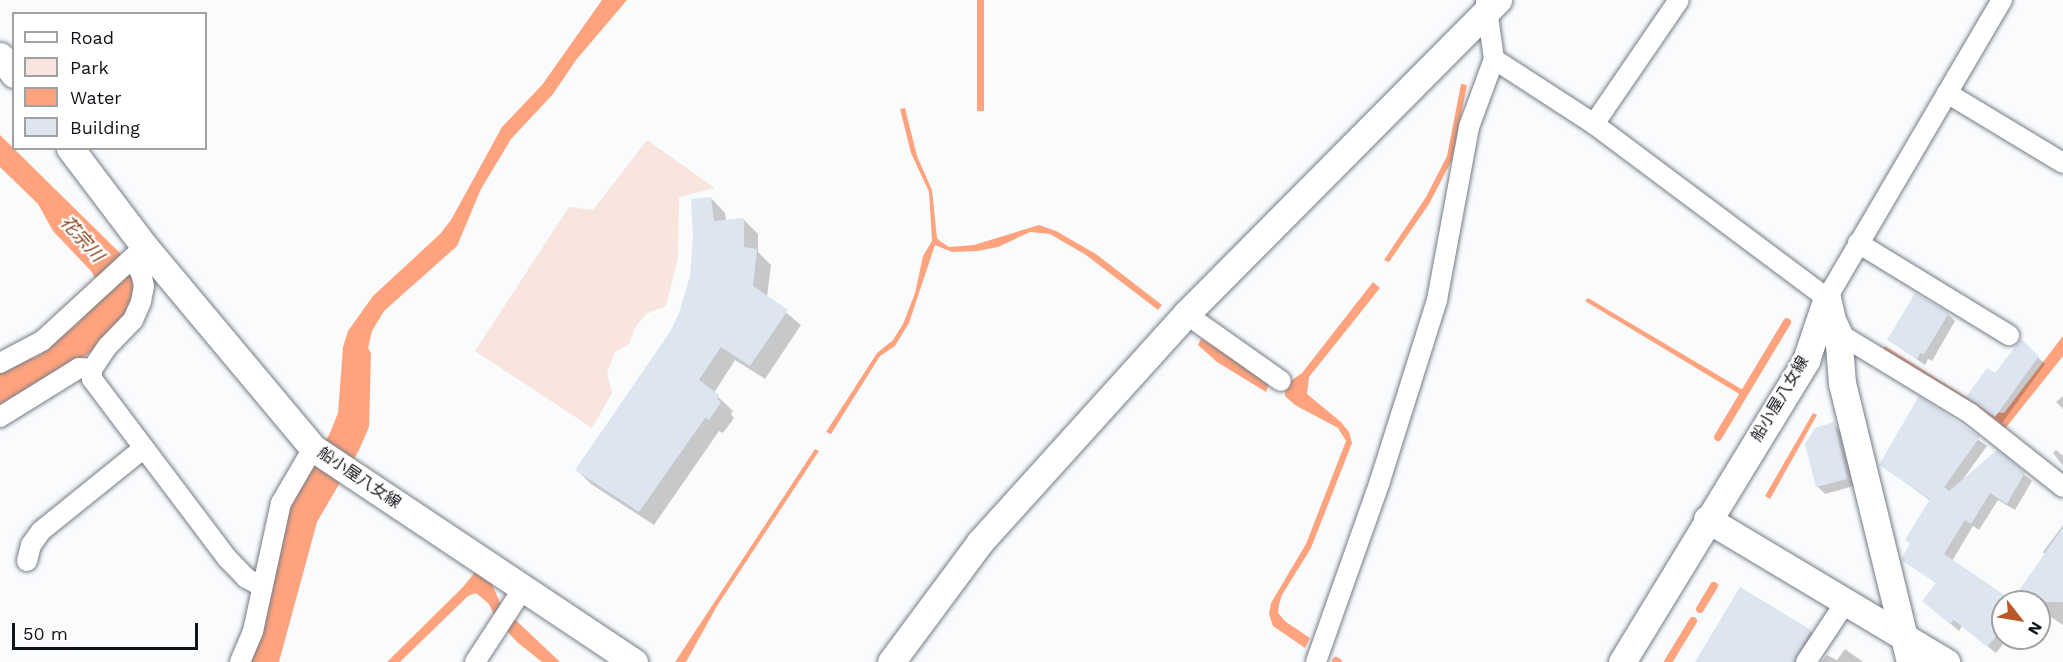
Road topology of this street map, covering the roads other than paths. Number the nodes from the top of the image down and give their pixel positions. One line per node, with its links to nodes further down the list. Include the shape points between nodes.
1 (1679, 0): 8 (street)
2 (2002, 0): 7 (street)
3 (1490, 4): 5 (street); 14 (main road)
4 (0, 56): 6 (main road)
5 (1494, 59): 8 (street); 34 (street, via 1469,127 1437,300 1380,482)
6 (12, 71)
7 (1947, 93): 10 (street); 11 (street)
8 (1594, 124): 13 (street)
9 (71, 150): 12 (main road, 船小屋八女線)
10 (2063, 164)
11 (1858, 243): 13 (street); 16 (street)
12 (139, 253): 17 (street, via 42,341); 18 (street, via 144,286 141,302 133,320 107,346); 22 (main road, 船小屋八女線)
13 (1827, 298): 15 (main road); 24 (main road, 船小屋八女線, via 1806,360)
14 (1186, 314): 19 (street); 33 (main road, via 980,542)
15 (1838, 333): 23 (street, via 1971,414); 29 (main road, via 1842,383)
16 (2008, 335)
17 (0, 363)
18 (92, 369): 20 (street, via 79,368); 21 (street, via 92,379)
19 (1281, 381)
20 (0, 417)
21 (144, 448): 25 (street, via 41,531 31,545); 26 (street, via 226,557 246,578)
22 (315, 449): 26 (street, via 281,503); 27 (main road, 船小屋八女線)
23 (2063, 487)
24 (1707, 519): 28 (main road); 35 (main road, 船小屋八女線)
25 (27, 561)
26 (261, 586): 30 (street, via 253,631)
27 (518, 596): 31 (street); 32 (main road, 船小屋八女線)
28 (1845, 603): 29 (main road); 36 (street)
29 (1903, 636): 37 (main road); 38 (main road)
30 (240, 662)
31 (475, 662)
32 (634, 662)
33 (891, 662)
34 (1316, 662)
35 (1622, 662)
36 (1806, 662)
37 (1910, 662)
38 (1946, 662)

